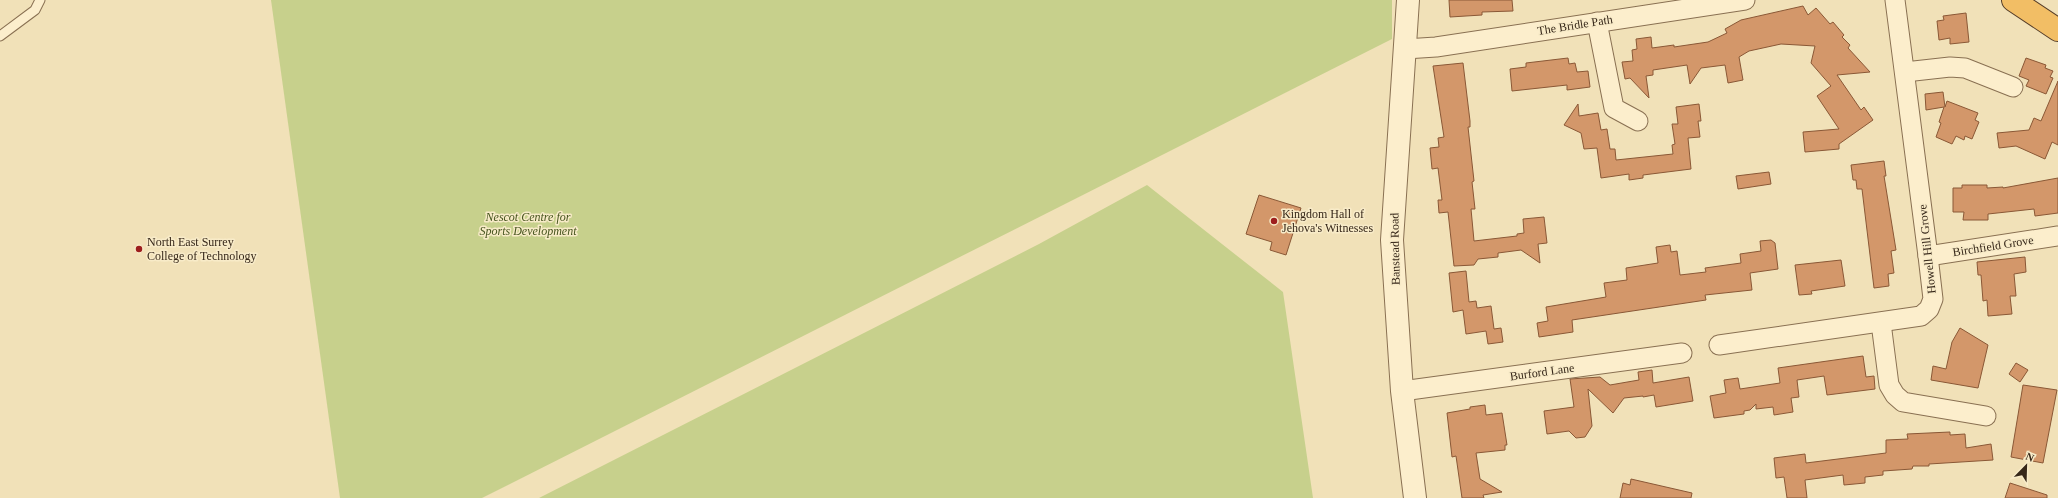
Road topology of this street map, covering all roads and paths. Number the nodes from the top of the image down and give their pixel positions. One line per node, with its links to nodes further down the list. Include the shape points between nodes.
1 (40, 0): 8 (lane, via 34,10)
2 (1408, 0): 9 (street, Banstead Road)
3 (1745, 0): 6 (street, The Bridle Path)
4 (1895, 0): 10 (street, Howell Hill Grove)
5 (2013, 0): 7 (highway)
6 (1597, 22): 9 (street, The Bridle Path, via 1436,47); 12 (street, via 1614,108)
7 (2058, 30)
8 (0, 36)
9 (1405, 49): 18 (street, Banstead Road, via 1392,240)
10 (1905, 72): 11 (street, via 1950,66 1966,68); 14 (street, Howell Hill Grove)
11 (2013, 87)
12 (1638, 121)
13 (2058, 236): 14 (street, Birchfield Grove)
14 (1928, 256): 15 (street, Howell Hill Grove, via 1933,299 1929,309 1921,316)
15 (1881, 322): 16 (street, Howell Hill Grove); 19 (street, via 1889,385 1895,396 1903,402)
16 (1719, 345)
17 (1682, 353): 18 (street, Burford Lane)
18 (1402, 391): 20 (street, Banstead Road)
19 (1986, 416)
20 (1415, 498)

